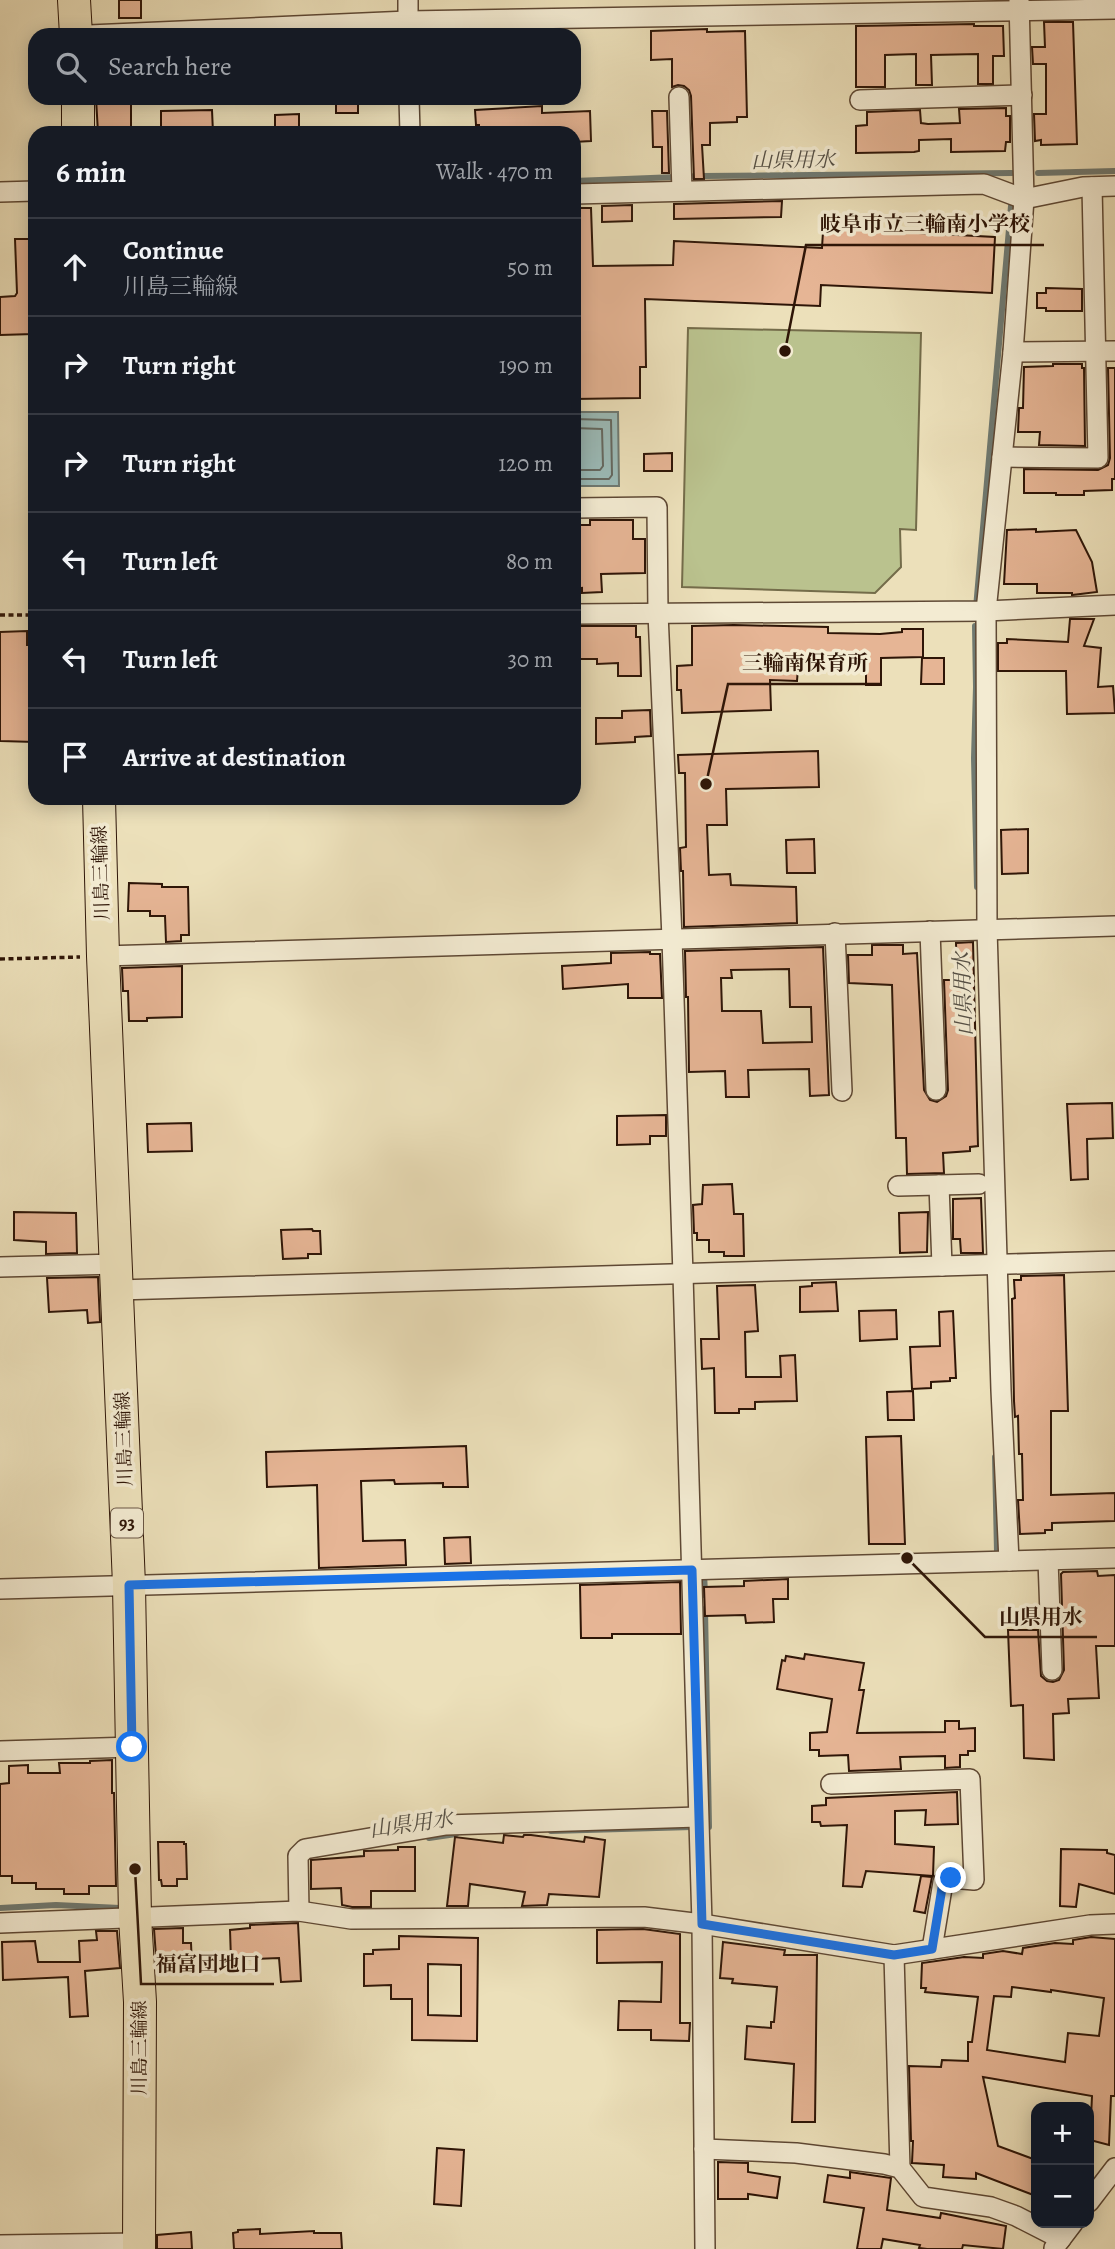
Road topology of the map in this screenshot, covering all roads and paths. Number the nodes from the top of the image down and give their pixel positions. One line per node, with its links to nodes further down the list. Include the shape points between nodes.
1 (74, 0): 5 (main road)
2 (408, 0): 6 (street)
3 (1020, 6): 4 (street); 6 (street); 7 (street)
4 (1115, 9)
5 (76, 28)
6 (408, 28)
7 (1022, 95): 9 (street); 20 (street)
8 (680, 97): 17 (street)
9 (860, 100)
10 (78, 105): 12 (main road)
11 (409, 105): 13 (street)
12 (78, 126)
13 (410, 126)
14 (1092, 187): 15 (street); 20 (street); 21 (street)
15 (1115, 187)
16 (28, 191): 18 (street)
17 (682, 191): 19 (street); 20 (street, via 984,184)
18 (0, 192)
19 (581, 194)
20 (1024, 199): 22 (street)
21 (1105, 351): 22 (street); 23 (street, via 1098,458)
22 (1013, 352): 23 (street)
23 (1002, 457): 26 (street)
24 (581, 508): 27 (street, via 657,507)
25 (1115, 605): 26 (street)
26 (986, 611): 27 (street); 33 (street)
27 (658, 613): 29 (street); 36 (street)
28 (28, 614): 30 (path)
29 (581, 614)
30 (0, 615)
31 (99, 805): 37 (main road, 川島三輪線 / 93)
32 (1115, 926): 33 (street)
33 (986, 929): 34 (street); 45 (street)
34 (930, 931): 35 (street); 39 (street)
35 (835, 933): 36 (street); 40 (street)
36 (672, 938): 37 (street); 48 (street)
37 (103, 956): 38 (path); 49 (main road, 川島三輪線 / 93)
38 (0, 959)
39 (936, 1090)
40 (842, 1091)
41 (979, 1184): 42 (street)
42 (939, 1185): 43 (street); 46 (street)
43 (898, 1186)
44 (1115, 1261): 45 (street)
45 (997, 1264): 46 (street); 52 (street)
46 (942, 1266): 48 (street)
47 (0, 1267): 49 (street)
48 (683, 1275): 49 (street); 53 (street)
49 (118, 1277): 54 (main road, 川島三輪線 / 93)
50 (1115, 1558): 51 (street)
51 (1048, 1560): 52 (street); 56 (street)
52 (1009, 1561): 53 (street)
53 (692, 1570): 54 (street); 60 (street)
54 (129, 1585): 55 (street); 57 (main road, 川島三輪線 / 93)
55 (0, 1589)
56 (1052, 1670)
57 (132, 1747): 58 (street); 62 (main road, 川島三輪線 / 93)
58 (0, 1751)
59 (831, 1784): 66 (street, via 970,1779 974,1880 943,1882)
60 (698, 1817): 61 (street, via 446,1825 305,1849 299,1856); 64 (street)
61 (299, 1911): 62 (street); 64 (street, via 351,1919 644,1917)
62 (135, 1917): 63 (street); 75 (main road, 川島三輪線 / 93, via 140,2002)
63 (0, 1923)
64 (702, 1924): 67 (street); 68 (street)
65 (1115, 1924): 66 (street)
66 (932, 1949): 67 (street)
67 (894, 1955): 69 (street)
68 (704, 2148): 69 (street); 76 (street)
69 (900, 2168): 73 (street, via 923,2197 991,2207 1016,2216)
70 (1115, 2168): 71 (street)
71 (1094, 2195)
72 (1069, 2228): 73 (street)
73 (1057, 2244)
74 (0, 2245): 75 (street)
75 (139, 2246)
76 (705, 2249)

